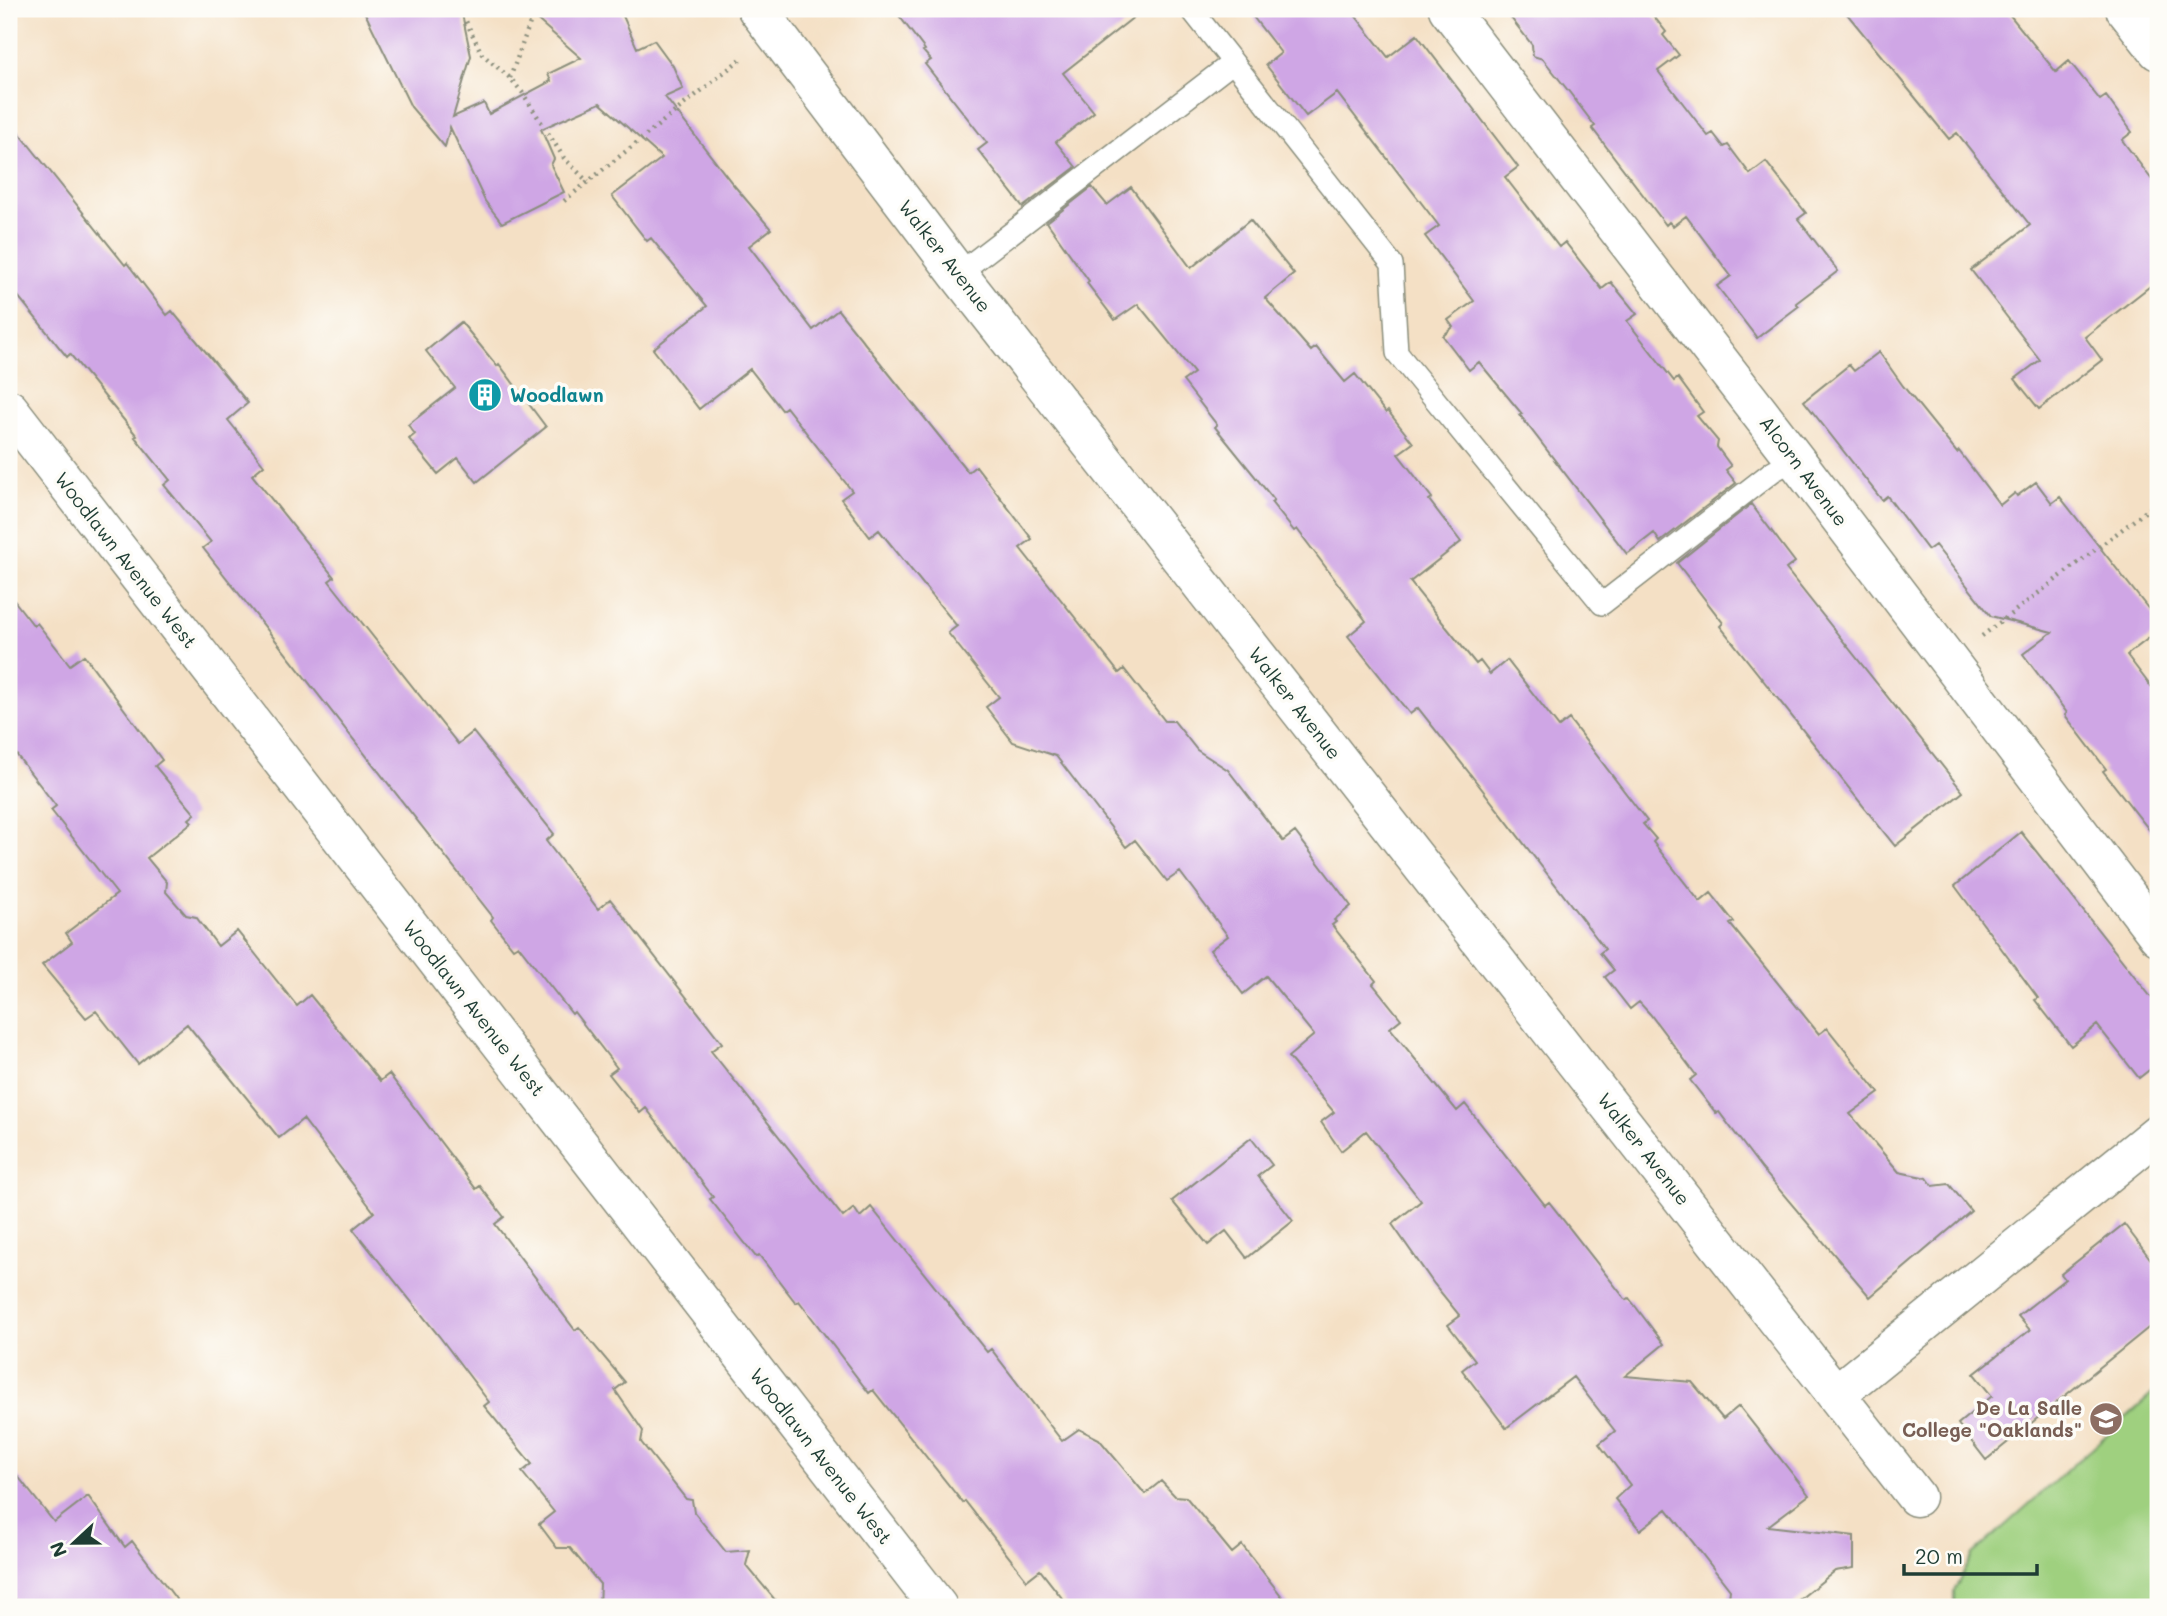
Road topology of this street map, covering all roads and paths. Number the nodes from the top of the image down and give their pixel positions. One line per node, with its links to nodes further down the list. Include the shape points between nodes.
1 (460, 9): 10 (path, via 482,54)
2 (535, 9): 10 (path)
3 (757, 9): 13 (street, Walker Avenue)
4 (1191, 9): 9 (lane)
5 (1448, 9): 15 (street, Alcorn Avenue)
6 (2125, 9): 7 (street)
7 (2158, 51)
8 (746, 55): 11 (path)
9 (1233, 63): 13 (lane); 15 (lane, via 1392,264 1397,353 1602,604 1773,471)
10 (510, 78): 11 (path, via 564,158)
11 (588, 182): 12 (path)
12 (564, 201)
13 (958, 274): 20 (street, Walker Avenue)
14 (9, 409): 22 (street, Woodlawn Avenue West)
15 (1795, 459): 18 (street, Alcorn Avenue)
16 (2158, 502): 17 (path)
17 (1978, 639)
18 (2158, 936)
19 (2158, 1133): 20 (street)
20 (1836, 1394): 21 (street, Walker Avenue)
21 (1916, 1497)
22 (938, 1607)

